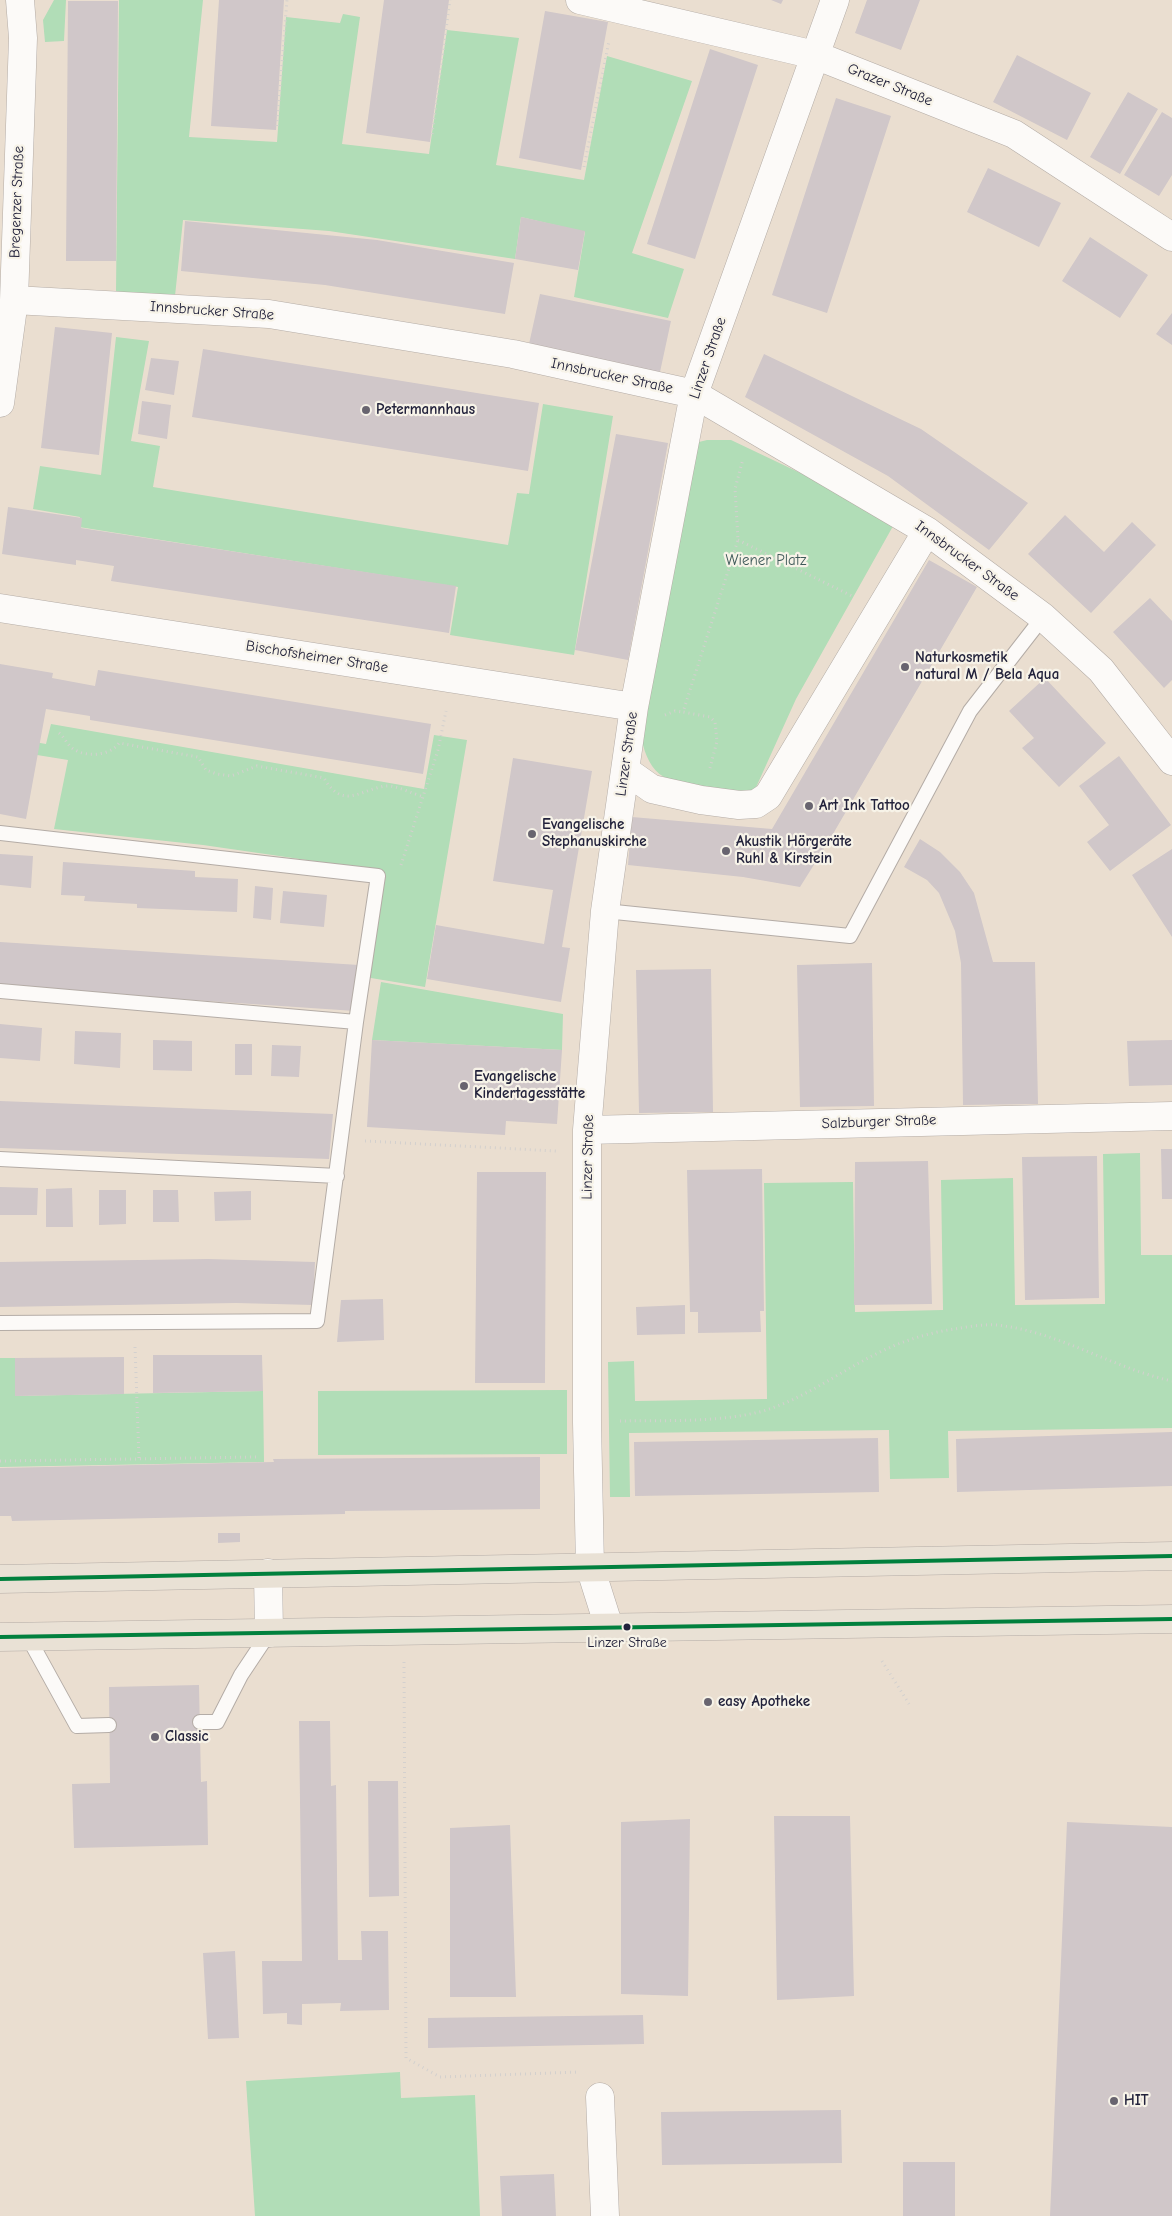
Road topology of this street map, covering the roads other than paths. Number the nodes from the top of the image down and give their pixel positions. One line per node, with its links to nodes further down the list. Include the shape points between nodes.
1 (20, 0): 6 (street, Bregenzer Straße, via 23,38)
2 (580, 0): 4 (street, Grazer Straße)
3 (835, 0): 4 (street, Linzer Straße)
4 (815, 55): 5 (street, Grazer Straße, via 1014,134); 7 (street, Linzer Straße)
5 (1172, 237)
6 (14, 300): 7 (street, Innsbrucker Straße, via 269,314 513,354); 8 (street, Bregenzer Straße)
7 (694, 394): 9 (street, Innsbrucker Straße); 12 (street, Linzer Straße)
8 (0, 403)
9 (927, 531): 11 (street, Innsbrucker Straße); 14 (street, via 768,796 756,804 701,800 652,789)
10 (0, 608): 12 (street, Bischofsheimer Straße)
11 (1043, 617): 13 (street, Innsbrucker Straße, via 1101,670); 16 (lane, via 970,711 850,936)
12 (634, 707): 14 (street, Linzer Straße)
13 (1172, 762)
14 (625, 770): 16 (street, Linzer Straße)
15 (0, 833): 18 (lane, via 378,876)
16 (605, 911): 20 (street, Linzer Straße)
17 (0, 991): 18 (lane)
18 (356, 1022): 22 (lane)
19 (1172, 1116): 20 (street, Salzburger Straße)
20 (587, 1141): 25 (street, Linzer Straße)
21 (0, 1159): 22 (lane)
22 (336, 1176): 23 (lane, via 317,1321)
23 (0, 1323)
24 (1172, 1556): 25 (main road)
25 (590, 1567): 26 (main road); 29 (street, Linzer Straße)
26 (268, 1573): 27 (main road); 30 (street)
27 (0, 1578)
28 (1172, 1619): 29 (main road)
29 (609, 1628): 30 (main road)
30 (268, 1633): 31 (main road); 33 (lane, via 216,1722)
31 (28, 1637): 32 (main road); 34 (lane, via 77,1726)
32 (0, 1638)
33 (200, 1722)
34 (109, 1725)
35 (600, 2097): 36 (street)
36 (605, 2216)

